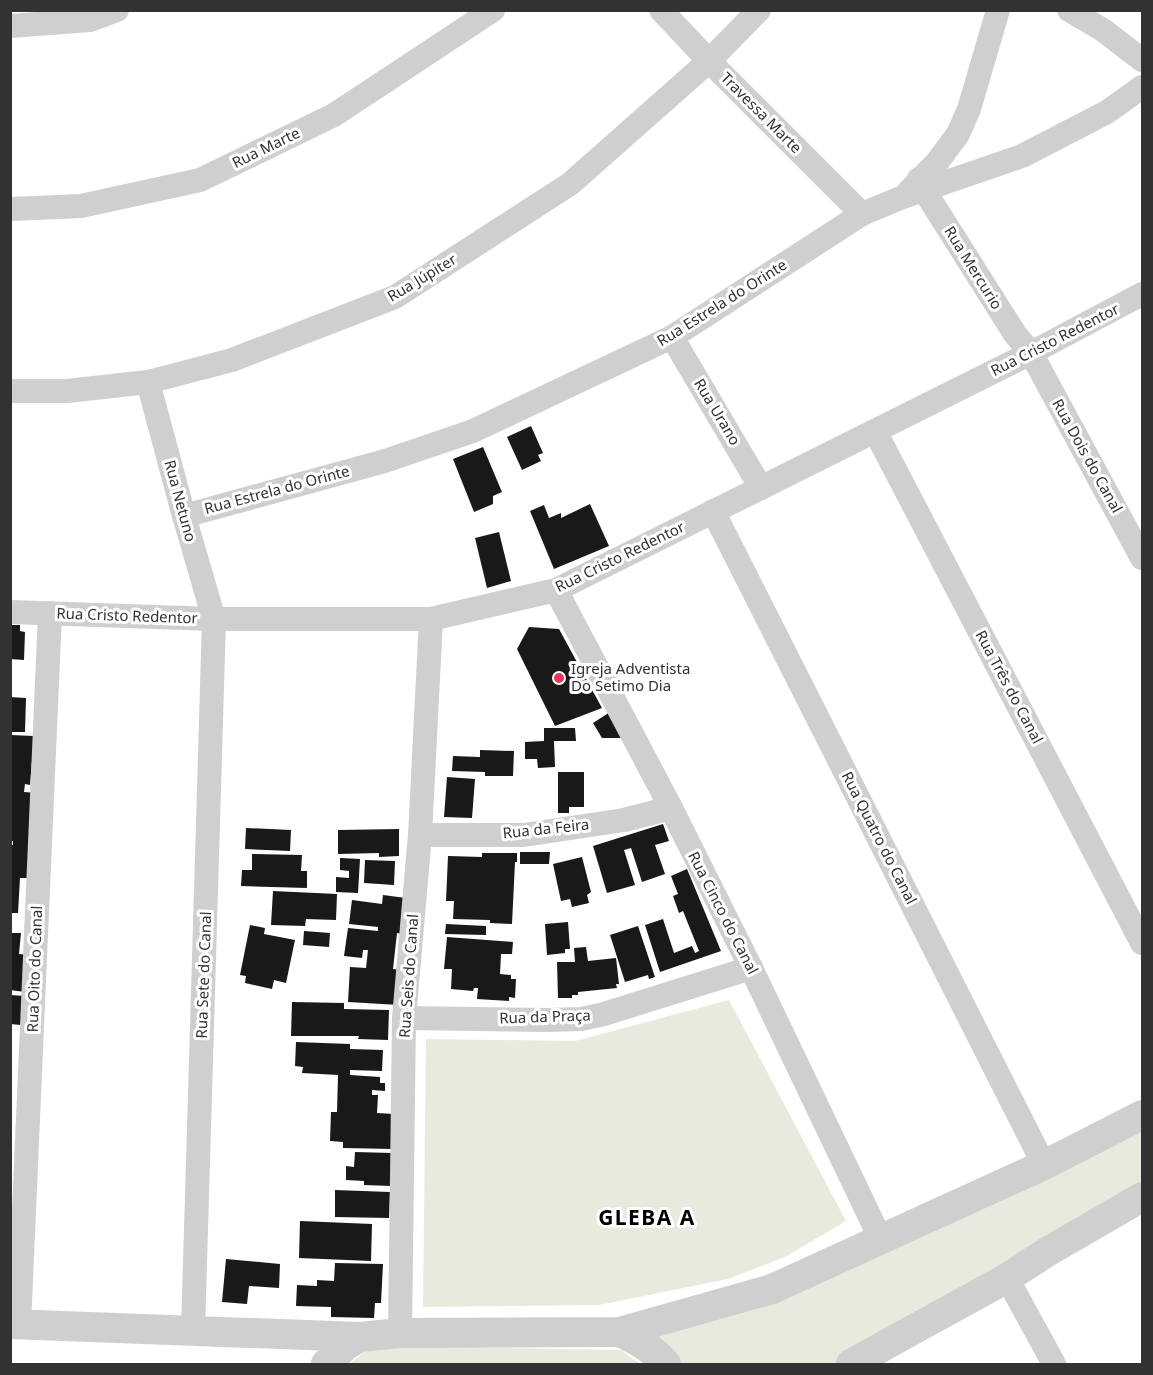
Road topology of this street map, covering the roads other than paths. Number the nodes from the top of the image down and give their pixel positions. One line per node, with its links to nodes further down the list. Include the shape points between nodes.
1 (117, 10): 7 (street, via 90,20)
2 (493, 10): 12 (street, Rua Marte, via 334,115 200,180 81,206)
3 (661, 10): 9 (street, Travessa Marte)
4 (759, 10): 9 (street, Rua Júpiter)
5 (998, 10): 11 (street, via 958,134)
6 (1069, 10): 8 (street)
7 (10, 26)
8 (1143, 60)
9 (709, 61): 13 (street, Travessa Marte); 17 (street, Rua Júpiter, via 570,184 395,297 232,360)
10 (1143, 87): 11 (street, Rua Estrela do Orinte, via 1107,112 1022,156)
11 (916, 188): 13 (street, Rua Estrela do Orinte); 16 (street, Rua Mercurio)
12 (10, 209)
13 (862, 214): 15 (street, Rua Estrela do Orinte)
14 (1143, 294): 16 (street, Rua Cristo Redentor)
15 (672, 337): 20 (street, Rua Urano); 22 (street, Rua Estrela do Orinte, via 473,431)
16 (1031, 353): 19 (street, Rua Cristo Redentor); 23 (street, Rua Dois do Canal)
17 (148, 382): 18 (street, Rua Júpiter); 22 (street, Rua Netuno)
18 (10, 391)
19 (875, 431): 20 (street, Rua Cristo Redentor); 31 (street, Rua Três do Canal)
20 (761, 488): 21 (street, Rua Cristo Redentor)
21 (713, 511): 24 (street, Rua Cristo Redentor); 35 (street, Rua Quatro do Canal)
22 (184, 516): 27 (street, Rua Netuno)
23 (1143, 558)
24 (556, 590): 28 (street, Rua Cristo Redentor); 29 (street, Rua Cinco do Canal)
25 (10, 612): 26 (street, Rua Cristo Redentor)
26 (50, 613): 27 (street, Rua Cristo Redentor); 39 (street, Rua Oito do Canal)
27 (214, 619): 28 (street, Rua Cristo Redentor); 40 (street, Rua Sete do Canal)
28 (431, 619): 30 (street, Rua Seis do Canal)
29 (671, 808): 30 (street, Rua da Feira, via 624,820 524,835); 32 (street, Rua Cinco do Canal)
30 (420, 835): 33 (street, Rua Seis do Canal)
31 (1143, 944)
32 (752, 968): 33 (street, Rua da Praça, via 581,1019); 37 (street, Rua Cinco do Canal)
33 (404, 1018): 41 (street, Rua Seis do Canal)
34 (1143, 1115): 35 (street)
35 (1044, 1165): 37 (street)
36 (1143, 1197): 38 (street)
37 (881, 1240): 42 (street, via 772,1289)
38 (1007, 1278): 46 (street); 47 (street)
39 (15, 1325): 40 (street)
40 (193, 1332): 43 (street)
41 (400, 1332): 42 (street); 43 (street)
42 (620, 1332): 45 (street, via 651,1349)
43 (360, 1337): 44 (street)
44 (326, 1365)
45 (666, 1365)
46 (851, 1365)
47 (1054, 1365)

